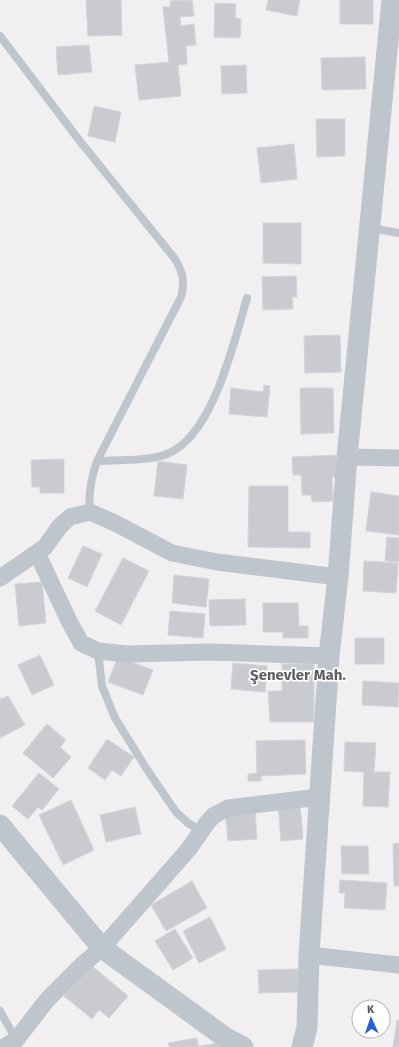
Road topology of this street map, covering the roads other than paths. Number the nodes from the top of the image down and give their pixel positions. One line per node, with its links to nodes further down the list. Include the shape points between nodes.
1 (392, 0): 3 (street)
2 (0, 36): 8 (lane, via 175,260 183,276 181,296)
3 (370, 228): 4 (lane); 6 (street)
4 (399, 233)
5 (247, 298): 8 (lane, via 212,404 189,438 177,449 158,457)
6 (347, 457): 7 (street); 11 (street)
7 (399, 458)
8 (97, 461): 9 (lane, via 90,481)
9 (90, 512): 10 (street, via 70,517); 11 (street, via 172,553 217,562)
10 (37, 553): 12 (street); 13 (street, via 81,643)
11 (338, 577): 14 (street)
12 (0, 578)
13 (98, 651): 14 (street, via 127,654 209,652); 17 (lane, via 102,686 115,718 176,812)
14 (329, 656): 15 (street)
15 (319, 797): 17 (street, via 228,808 213,816); 19 (street)
16 (0, 825): 18 (street)
17 (201, 831): 18 (street, via 188,850)
18 (102, 948): 22 (street, via 52,995 31,1019); 23 (street, via 226,1038)
19 (309, 954): 20 (street); 24 (street, via 307,1027)
20 (399, 965)
21 (0, 1011): 22 (lane)
22 (16, 1045)
23 (243, 1047)
24 (302, 1047)

